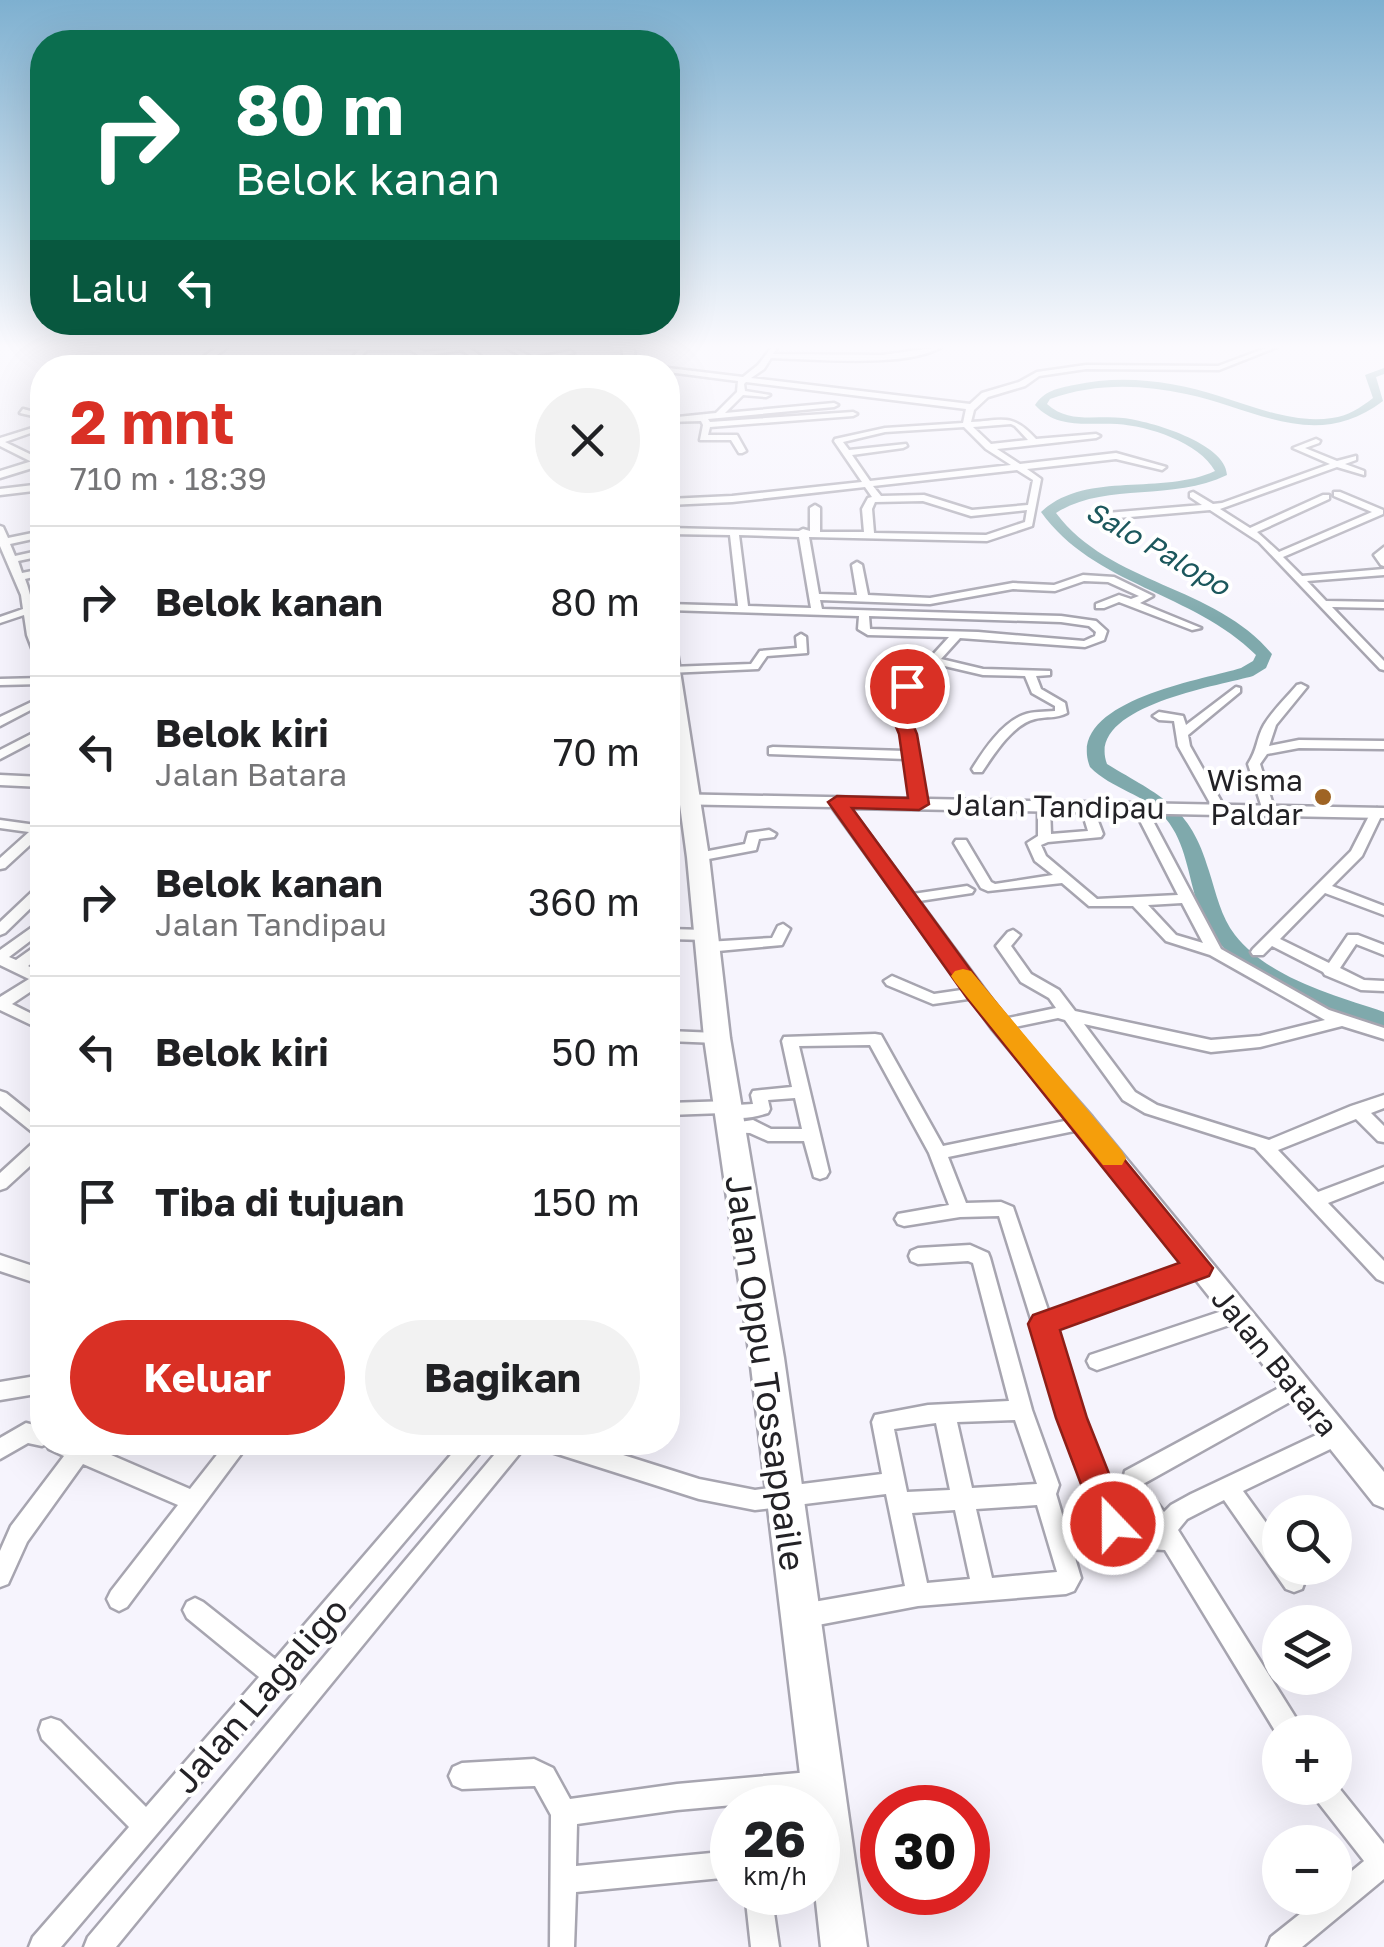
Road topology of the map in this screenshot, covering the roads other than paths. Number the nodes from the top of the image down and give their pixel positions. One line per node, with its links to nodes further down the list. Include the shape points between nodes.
1 (703, 438): 2 (street); 17 (street)
2 (707, 438)
3 (734, 438): 18 (street)
4 (835, 438): 10 (street)
5 (852, 438): 10 (street)
6 (979, 438): 15 (street)
7 (1030, 438): 13 (street)
8 (1073, 438): 13 (street)
9 (1093, 438): 21 (street)
10 (838, 441): 20 (street)
11 (1316, 441): 24 (street, via 1297,448)
12 (0, 442): 16 (street)
13 (1034, 442): 15 (street)
14 (902, 446): 20 (street)
15 (989, 447): 27 (street)
16 (14, 450): 19 (street); 23 (street)
17 (705, 451)
18 (742, 451)
19 (0, 452)
20 (848, 453): 31 (street)
21 (1116, 456): 26 (street); 27 (street)
22 (1353, 458): 24 (street)
23 (30, 459)
24 (1336, 464): 28 (street); 42 (street)
25 (30, 467): 29 (street)
26 (1162, 467)
27 (1021, 468): 30 (street); 40 (street, via 1037,479)
28 (1361, 473)
29 (0, 475)
30 (916, 480): 31 (street); 35 (street, via 932,493)
31 (870, 484): 36 (street); 37 (street)
32 (30, 488): 33 (street)
33 (0, 492)
34 (1193, 495): 42 (street)
35 (921, 498): 36 (street); 40 (street, via 970,513)
36 (878, 499): 50 (street, via 868,507)
37 (680, 504)
38 (680, 505): 39 (street)
39 (704, 506)
40 (1032, 506): 50 (street, via 1028,524 986,538)
41 (815, 508): 48 (street)
42 (1212, 508): 44 (street); 49 (street)
43 (1382, 513): 49 (street, via 1332,495); 54 (street)
44 (1095, 517)
45 (0, 529): 52 (street)
46 (680, 532): 47 (street)
47 (734, 532): 48 (street); 72 (street)
48 (809, 532): 50 (street); 64 (street)
49 (1250, 532): 54 (street)
50 (869, 534)
51 (30, 536): 52 (street)
52 (3, 542): 58 (street)
53 (1384, 550): 56 (street)
54 (1279, 556): 62 (street)
55 (30, 559): 58 (street)
56 (1384, 563)
57 (857, 565): 65 (street)
58 (16, 567): 59 (street); 60 (street); 66 (street)
59 (0, 570)
60 (30, 570)
61 (1384, 572): 62 (street)
62 (1298, 579): 68 (street)
63 (1055, 588): 65 (street, via 1013,586 930,601); 67 (street, via 1079,578 1109,579 1148,596); 76 (street)
64 (816, 596): 65 (street); 73 (street)
65 (863, 598)
66 (30, 601)
67 (1131, 602): 71 (street, via 1119,598); 78 (street)
68 (1321, 604): 69 (street); 83 (street)
69 (1384, 605)
70 (680, 606): 72 (street)
71 (1100, 606)
72 (743, 609): 73 (street)
73 (817, 612): 75 (street)
74 (30, 614): 77 (street)
75 (864, 614): 76 (street); 79 (street, via 868,632)
76 (1060, 619): 79 (street, via 1095,625 1101,636 1084,644)
77 (0, 620)
78 (1196, 628)
79 (957, 634): 81 (street)
80 (801, 638): 82 (street, via 803,650 764,653 754,666)
81 (934, 660): 85 (street); 99 (street, via 895,703)
82 (680, 662)
83 (1384, 667)
84 (1046, 672): 85 (street)
85 (1030, 675): 100 (street, via 1036,691 1061,705 1061,714 1027,717 994,743)
86 (30, 681): 87 (street)
87 (0, 682)
88 (1301, 688): 97 (street, via 1272,721)
89 (1236, 690): 93 (street)
90 (30, 706): 92 (street)
91 (1159, 716): 93 (street, via 1177,717)
92 (0, 722)
93 (1183, 734): 110 (street)
94 (30, 739): 98 (street)
95 (1384, 745): 97 (street, via 1299,744)
96 (773, 751): 99 (street)
97 (1263, 751): 111 (street, via 1255,767)
98 (0, 755)
99 (910, 755): 105 (street)
100 (978, 769)
101 (0, 780): 102 (street)
102 (30, 781)
103 (680, 800): 104 (street, Jalan Tandipau)
104 (837, 802): 105 (street, Jalan Tandipau); 124 (street, Jalan Batara)
105 (919, 804): 106 (street, Jalan Tandipau)
106 (1044, 807): 108 (street, Jalan Tandipau); 116 (street)
107 (680, 808): 119 (main road, Jalan Oppu Tossappaile)
108 (1087, 808): 109 (street, Jalan Tandipau); 116 (street, via 1096,834)
109 (1144, 808): 110 (street, Jalan Tandipau); 125 (street)
110 (1220, 810): 111 (street, Jalan Tandipau)
111 (1269, 810): 112 (street, Jalan Tandipau)
112 (1380, 812): 122 (street, via 1357,853)
113 (0, 824): 114 (street)
114 (30, 828)
115 (769, 834): 119 (street, via 753,836 751,846)
116 (1045, 838): 121 (street, via 1034,843 1038,854)
117 (30, 839): 120 (street)
118 (961, 843): 121 (street, via 990,887)
119 (698, 857): 135 (main road, Jalan Oppu Tossappaile)
120 (0, 866)
121 (1065, 878): 127 (street, via 1091,903)
122 (1323, 888): 128 (street); 134 (street)
123 (967, 890): 124 (street)
124 (906, 899): 147 (street, Jalan Batara)
125 (1184, 899): 127 (street); 137 (street)
126 (30, 901): 130 (street)
127 (1137, 901): 137 (street, via 1171,938)
128 (1384, 912)
129 (783, 929): 135 (street, via 776,942)
130 (0, 930)
131 (30, 934): 140 (street)
132 (1013, 935): 148 (street, via 1005,952)
133 (680, 936): 135 (street)
134 (1271, 940): 138 (street); 143 (street)
135 (707, 941): 154 (main road, Jalan Oppu Tossappaile)
136 (1384, 950): 143 (street, via 1353,938)
137 (1215, 952): 150 (street)
138 (1258, 952)
139 (30, 957): 141 (street)
140 (0, 958): 141 (street)
141 (18, 966): 142 (street)
142 (30, 972)
143 (1330, 972): 146 (street)
144 (892, 980): 147 (street, via 933,998)
145 (30, 985): 149 (street, via 0,1004)
146 (1384, 986)
147 (975, 993): 151 (street, Jalan Batara)
148 (1070, 1016): 150 (street, via 1211,1046 1259,1043); 151 (street, via 1042,1014); 165 (street, via 1140,1104)
149 (30, 1018)
150 (1340, 1021): 152 (street)
151 (1000, 1026): 162 (street, Jalan Batara)
152 (1384, 1034)
153 (680, 1036): 154 (street)
154 (717, 1038): 160 (main road, Jalan Oppu Tossappaile)
155 (802, 1092): 160 (street, via 759,1096 762,1110); 163 (street); 166 (street, via 790,1041 872,1037)
156 (0, 1097): 161 (street)
157 (1384, 1101): 159 (street)
158 (680, 1110): 160 (street)
159 (1356, 1110): 164 (street); 165 (street)
160 (731, 1116): 163 (street, via 768,1135); 201 (main road, Jalan Oppu Tossappaile)
161 (30, 1121)
162 (1084, 1123): 166 (street); 176 (street, Jalan Batara)
163 (812, 1135): 168 (street)
164 (1384, 1136)
165 (1266, 1148): 171 (street)
166 (938, 1154): 172 (street)
167 (30, 1156): 170 (street)
168 (820, 1172)
169 (1384, 1174): 171 (street)
170 (0, 1182)
171 (1316, 1200): 178 (street)
172 (960, 1210): 173 (street); 180 (street, via 1007,1212)
173 (904, 1219)
174 (918, 1256): 185 (street, via 979,1256)
175 (0, 1263): 177 (street)
176 (1199, 1268): 179 (street, Jalan Batara); 180 (street)
177 (30, 1273)
178 (1384, 1274)
179 (1237, 1314): 181 (street); 183 (street, Jalan Batara)
180 (1043, 1324): 203 (street, via 1113,1524 1132,1537)
181 (1097, 1360)
182 (30, 1386): 184 (street)
183 (1297, 1388): 188 (street, Jalan Batara); 203 (street, via 1133,1478 1132,1488)
184 (0, 1391)
185 (1022, 1410): 186 (street); 198 (street, via 1048,1485)
186 (945, 1416): 197 (street, via 883,1420); 200 (street)
187 (30, 1434): 189 (street)
188 (1336, 1436): 196 (street); 199 (street, Jalan Batara)
189 (0, 1449)
190 (78, 1455): 205 (street, via 19,1534)
191 (84, 1455): 202 (street)
192 (229, 1455): 202 (street)
193 (465, 1455): 211 (street, Jalan Lagaligo)
194 (508, 1455): 226 (street, Jalan Lagaligo)
195 (590, 1455): 201 (street, via 699,1489)
196 (1228, 1488): 203 (street, via 1169,1520); 204 (street)
197 (897, 1493): 200 (street); 201 (street); 207 (street)
198 (1045, 1494): 200 (street); 206 (street, via 1068,1581)
199 (1384, 1494)
200 (964, 1497): 206 (street)
201 (782, 1498): 210 (main road, Jalan Oppu Tossappaile)
202 (193, 1500): 208 (street)
203 (1169, 1536): 212 (street)
204 (1262, 1536)
205 (0, 1576)
206 (983, 1588): 207 (street)
207 (918, 1595): 210 (street)
208 (118, 1599)
209 (195, 1610): 211 (street)
210 (798, 1617): 215 (main road, Jalan Oppu Tossappaile)
211 (276, 1675): 218 (street, Jalan Lagaligo)
212 (1280, 1715)
213 (51, 1730): 218 (street)
214 (462, 1776): 217 (street, via 534,1772 544,1777)
215 (821, 1784): 217 (street)
216 (1337, 1805): 219 (street)
217 (564, 1813): 221 (street)
218 (147, 1826): 225 (street, Jalan Lagaligo)
219 (1384, 1863): 229 (street)
220 (710, 1866): 221 (street)
221 (564, 1880): 224 (street)
222 (761, 1915): 227 (street)
223 (837, 1915): 228 (main road, Jalan Oppu Tossappaile)
224 (562, 1943)
225 (43, 1947)
226 (98, 1947)
227 (764, 1947)
228 (844, 1947)
229 (1281, 1947)

